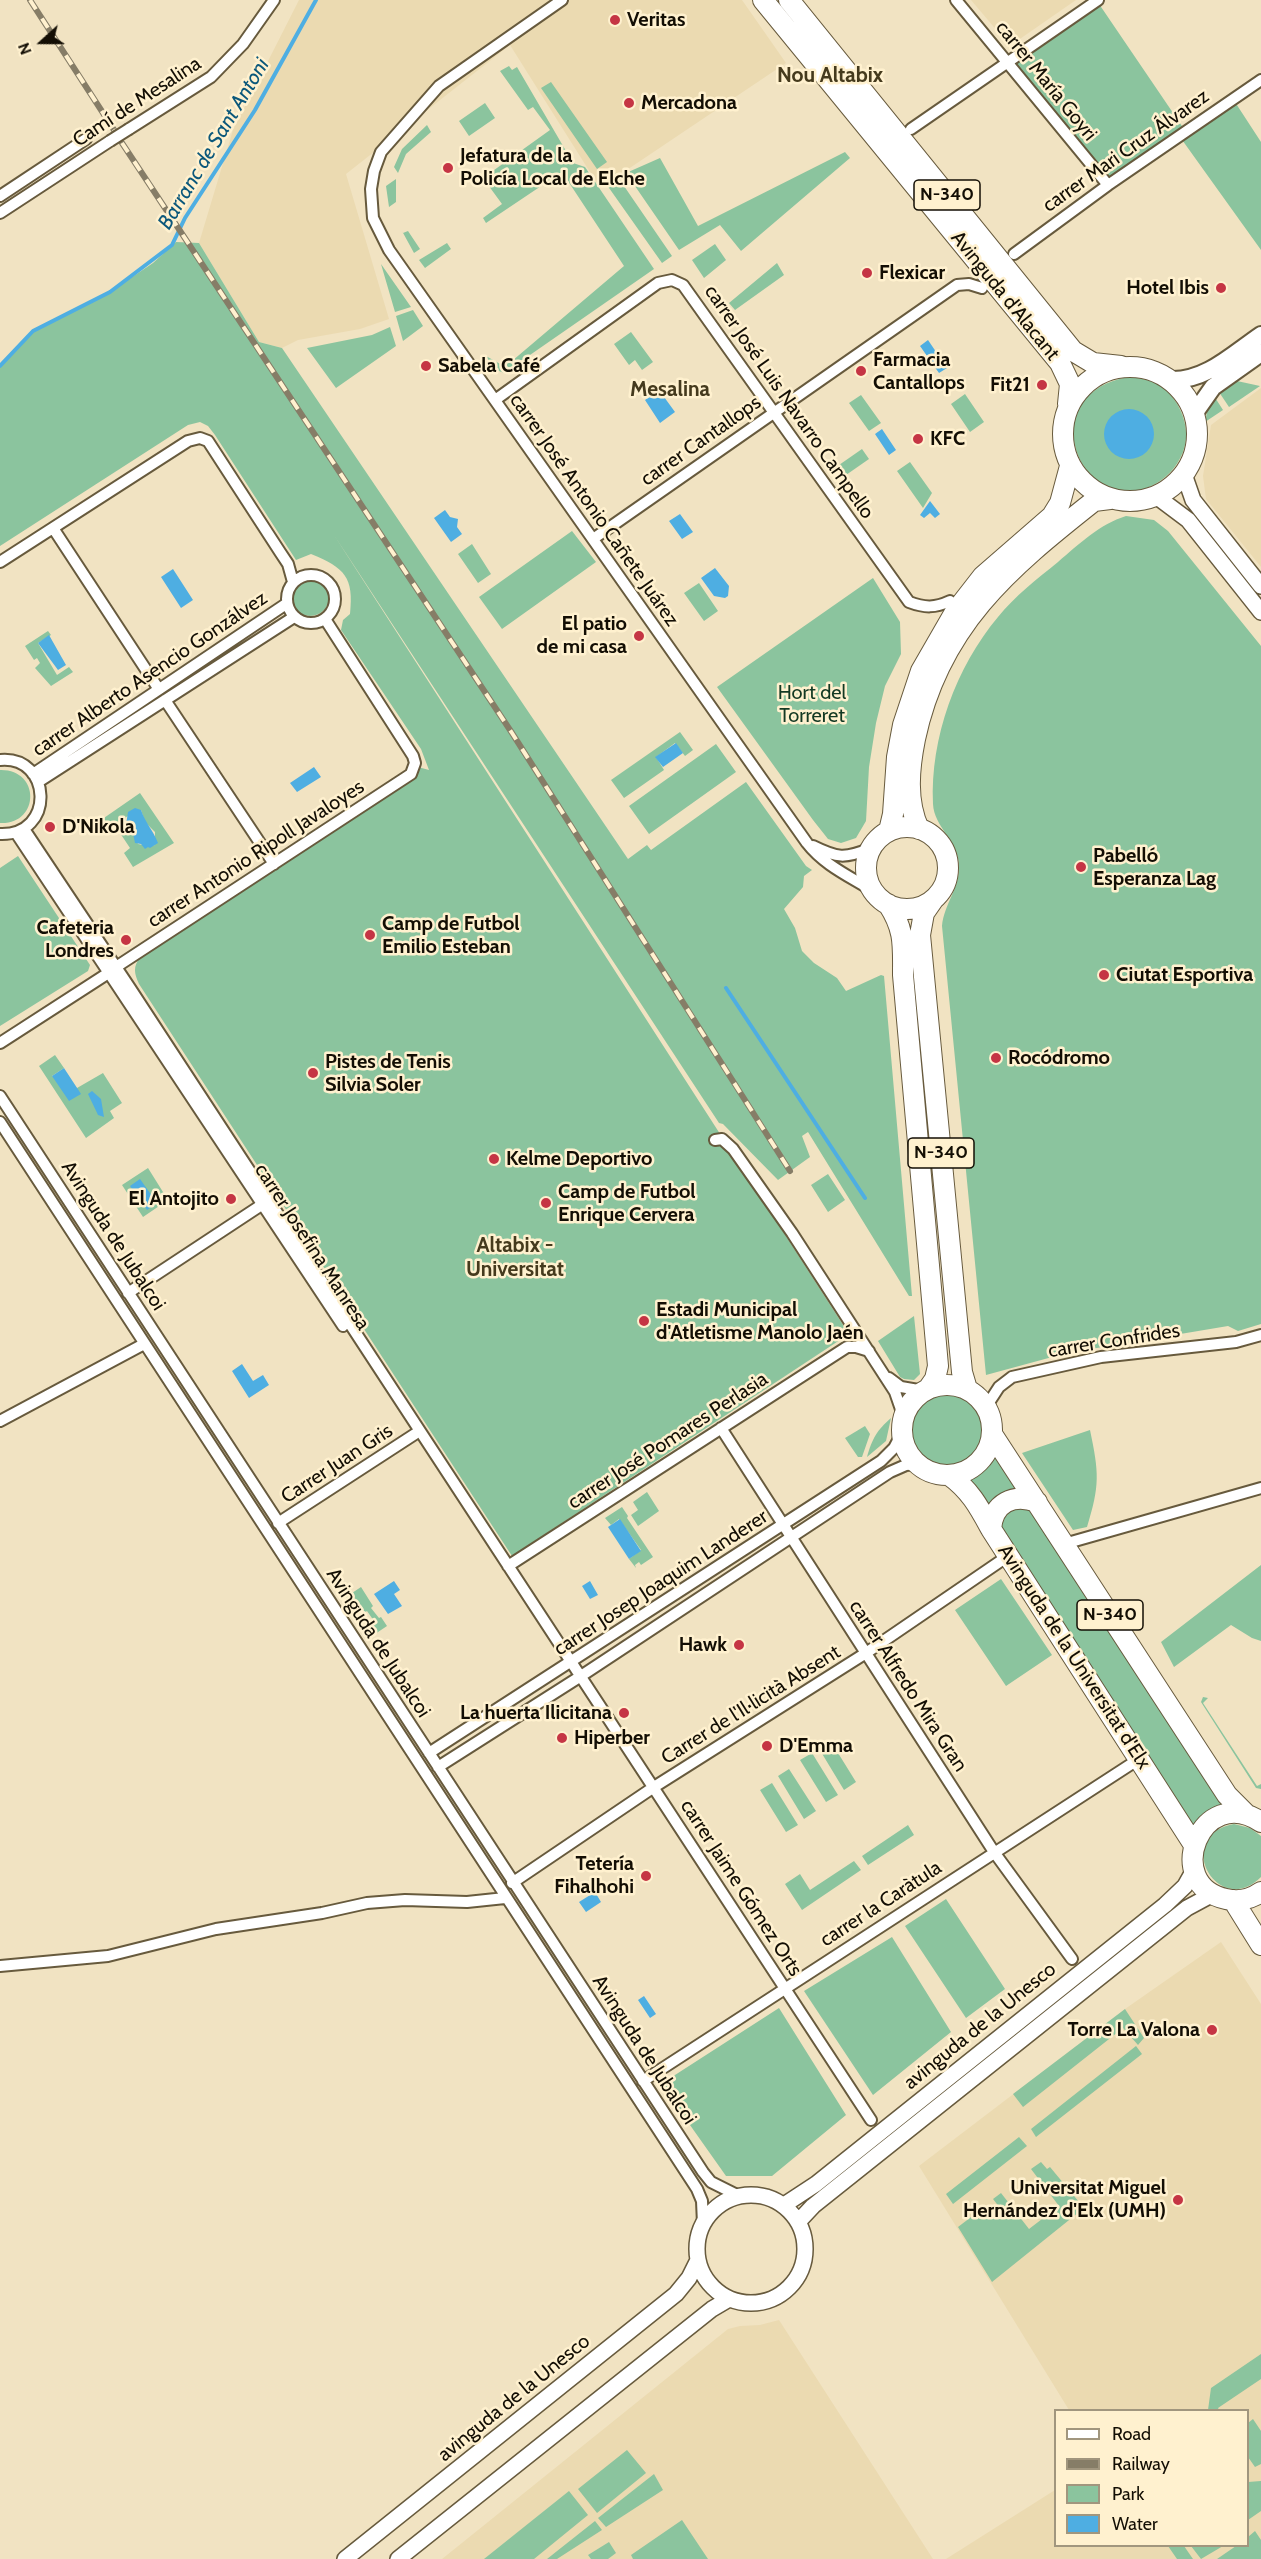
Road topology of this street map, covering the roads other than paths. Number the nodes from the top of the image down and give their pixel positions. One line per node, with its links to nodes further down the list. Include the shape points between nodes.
1 (274, 0): 13 (street, Camí de Mesalina, bridge, via 243,44 211,76)
2 (562, 0): 20 (street, carrer José Antonio Cañete Juárez, via 439,86 381,152 374,171 373,218 387,247)
3 (763, 0): 21 (highway, Avinguda d'Alacant / N-340, via 1060,363 1070,384)
4 (789, 0): 18 (highway, Avinguda d'Alacant / N-340, via 1073,351 1093,363)
5 (956, 0): 7 (street, carrer María Goyri)
6 (1098, 0): 7 (street)
7 (1008, 62): 9 (street); 11 (street, carrer María Goyri)
8 (1261, 80): 11 (street, carrer Mari Cruz Álvarez)
9 (911, 129)
10 (86, 139): 12 (street)
11 (1108, 185): 14 (street, carrer Mari Cruz Álvarez)
12 (0, 196)
13 (0, 213)
14 (1014, 255)
15 (982, 288): 22 (street, carrer Cantallops, via 957,285)
16 (1261, 335): 19 (main road, via 1204,374)
17 (1261, 353): 23 (main road, via 1213,387)
18 (1121, 366): 19 (highway, N-340, via 1147,368); 21 (highway, N-340, via 1097,374 1083,384)
19 (1171, 380): 23 (highway, N-340, via 1186,396)
20 (495, 400): 22 (street, carrer José Luis Navarro Campello, via 658,283 672,280 692,295); 29 (street, carrer José Antonio Cañete Juárez)
21 (1068, 404): 24 (highway, N-340, via 1063,444)
22 (774, 412): 29 (street, carrer Cantallops); 33 (street, carrer José Luis Navarro Campello, via 909,602 925,607)
23 (1194, 414): 25 (highway, N-340, via 1197,437)
24 (1070, 466): 27 (highway, N-340, via 1093,491); 44 (highway, N-340, via 1060,503 1052,516 983,576 955,612 921,671 903,725)
25 (1185, 477): 26 (highway); 32 (main road, via 1197,505)
26 (1156, 496): 27 (highway, via 1132,501); 35 (main road, via 1188,520)
27 (1110, 499): 42 (highway, via 1094,501 1006,574 949,647 926,699 913,751 910,803)
28 (53, 528): 30 (street); 31 (street, via 188,441 200,438 208,441 288,564); 38 (street)
29 (593, 539): 46 (street, carrer José Antonio Cañete Juárez)
30 (0, 562)
31 (293, 582): 34 (street); 37 (street, via 314,575 328,582 333,588 334,605)
32 (1261, 586)
33 (950, 601)
34 (286, 604): 36 (street); 38 (street, carrer Alberto Asencio Gonzálvez)
35 (1261, 612)
36 (294, 617): 37 (street, via 309,624); 39 (street, carrer Alberto Asencio Gonzálvez)
37 (325, 619): 48 (street, carrer Antonio Ripoll Javaloyes, via 412,756 413,768 411,774)
38 (158, 688): 41 (street, carrer Alberto Asencio Gonzálvez)
39 (165, 700): 41 (street, carrer Alberto Asencio Gonzálvez); 48 (street)
40 (0, 760): 41 (street, via 20,764)
41 (36, 778): 43 (street, via 41,802 38,812)
42 (919, 828): 44 (highway); 50 (highway, N-340, via 939,842 947,856 946,880)
43 (20, 831): 45 (street); 52 (street, carrer Josefina Manresa)
44 (889, 831): 47 (highway)
45 (0, 834)
46 (807, 843): 47 (street, carrer José Antonio Cañete Juárez, via 829,855 843,857); 49 (street, carrer José Antonio Cañete Juárez, via 829,865)
47 (871, 848): 49 (highway, via 866,866)
48 (274, 864): 52 (street, carrer Antonio Ripoll Javaloyes)
49 (873, 891): 51 (highway, N-340)
50 (933, 900): 51 (highway, via 913,909); 64 (highway, N-340, via 924,913 920,935 962,1372)
51 (888, 904): 65 (highway, N-340, via 900,923 903,937 903,975 937,1355 935,1379)
52 (113, 969): 53 (street, carrer Antonio Ripoll Javaloyes); 57 (street, carrer Josefina Manresa); 82 (street, carrer Josefina Manresa)
53 (0, 1043)
54 (0, 1096): 58 (street, Avinguda de Jubalcoi)
55 (0, 1122): 61 (street, Avinguda de Jubalcoi)
56 (715, 1140): 59 (street, via 722,1139 733,1149)
57 (263, 1204): 58 (street); 70 (street, carrer Josefina Manresa)
58 (129, 1293): 76 (street, Avinguda de Jubalcoi)
59 (856, 1329): 62 (street); 63 (street)
60 (1261, 1335): 66 (street, carrer Confrides, via 1236,1342 1101,1357 1012,1377 999,1387)
61 (144, 1344): 67 (street); 97 (street, Avinguda de Jubalcoi)
62 (848, 1347): 63 (street); 69 (street, carrer José Pomares Perlasia)
63 (871, 1355): 65 (street, via 901,1387); 68 (street, via 895,1392)
64 (967, 1389): 65 (highway, via 944,1384); 66 (highway)
65 (926, 1390): 68 (highway, N-340, via 911,1403)
66 (986, 1407): 71 (highway, N-340)
67 (0, 1421)
68 (903, 1425): 72 (highway, via 910,1455); 77 (street, carrer Josep Joaquim Landerer, via 894,1448 881,1461)
69 (721, 1428): 77 (street, carrer Alfredo Mira Gran); 82 (street, carrer José Pomares Perlasia)
70 (414, 1434): 76 (street, Carrer Juan Gris); 84 (street, carrer Josefina Manresa)
71 (993, 1434): 73 (highway, via 978,1463); 75 (highway, N-340)
72 (917, 1464): 73 (highway, N-340); 79 (street, carrer Josep Joaquim Landerer, via 890,1472)
73 (949, 1475): 78 (highway, Avinguda de la Universitat d'Elx / N-340, via 966,1488)
74 (1261, 1488): 80 (street)
75 (1036, 1502): 78 (highway, via 1014,1498 1003,1503 992,1519); 80 (highway, N-340)
76 (278, 1523): 86 (street, Avinguda de Jubalcoi)
77 (783, 1524): 79 (street, carrer Alfredo Mira Gran); 84 (street, carrer Josep Joaquim Landerer)
78 (991, 1529): 81 (highway, Avinguda de la Universitat d'Elx / N-340)
79 (791, 1536): 83 (street, carrer Alfredo Mira Gran); 85 (street, carrer Josep Joaquim Landerer)
80 (1064, 1544): 90 (highway, N-340, via 1227,1795)
81 (1008, 1556): 83 (street, Carrer de l'Il·licità Absent); 87 (highway, Avinguda de la Universitat d'Elx / N-340)
82 (508, 1566): 84 (street, carrer Josefina Manresa)
83 (866, 1653): 89 (street, Carrer de l'Il·licità Absent); 92 (street, carrer Alfredo Mira Gran)
84 (569, 1664): 85 (street, carrer Jaime Gómez Orts); 86 (street, carrer Josep Joaquim Landerer)
85 (581, 1676): 88 (street, carrer Josep Joaquim Landerer); 89 (street, carrer Jaime Gómez Orts)
86 (429, 1753): 88 (street, Avinguda de Jubalcoi)
87 (1139, 1758): 91 (highway, Avinguda de la Universitat d'Elx / N-340); 92 (street, carrer la Caràtula)
88 (438, 1767): 94 (street, Avinguda de Jubalcoi)
89 (654, 1787): 94 (street, Carrer de l'Il·licità Absent); 102 (street, carrer Jaime Gómez Orts)
90 (1254, 1818): 91 (highway, N-340, via 1237,1813 1218,1817 1203,1828)
91 (1194, 1845): 93 (highway)
92 (994, 1852): 100 (street, carrer Alfredo Mira Gran); 102 (street, carrer la Caràtula)
93 (1194, 1870): 96 (highway); 106 (main road, avinguda de la Unesco, via 1185,1886 1165,1905 825,2177)
94 (512, 1883): 103 (street, Avinguda de Jubalcoi)
95 (1261, 1892): 98 (highway)
96 (1213, 1894): 98 (highway); 107 (main road, avinguda de la Unesco, via 1187,1908 813,2206)
97 (506, 1898): 101 (street, via 367,1903 216,1929 108,1956); 108 (street, Avinguda de Jubalcoi, via 697,2189)
98 (1233, 1900): 99 (highway)
99 (1261, 1945)
100 (1072, 1959)
101 (0, 1966)
102 (785, 1988): 103 (street, carrer la Caràtula); 104 (street, carrer Jaime Gómez Orts)
103 (643, 2081): 105 (street, Avinguda de Jubalcoi, via 711,2182)
104 (871, 2120)
105 (739, 2196): 106 (main road, via 755,2194); 108 (main road, via 718,2205)
106 (784, 2205): 107 (main road)
107 (798, 2222): 110 (main road, via 805,2252 796,2279 770,2300 757,2303)
108 (703, 2224): 109 (main road, via 698,2238)
109 (698, 2260): 110 (main road, via 709,2284); 111 (main road, avinguda de la Unesco, via 676,2294)
110 (729, 2299): 112 (main road)
111 (345, 2559)
112 (398, 2559)

